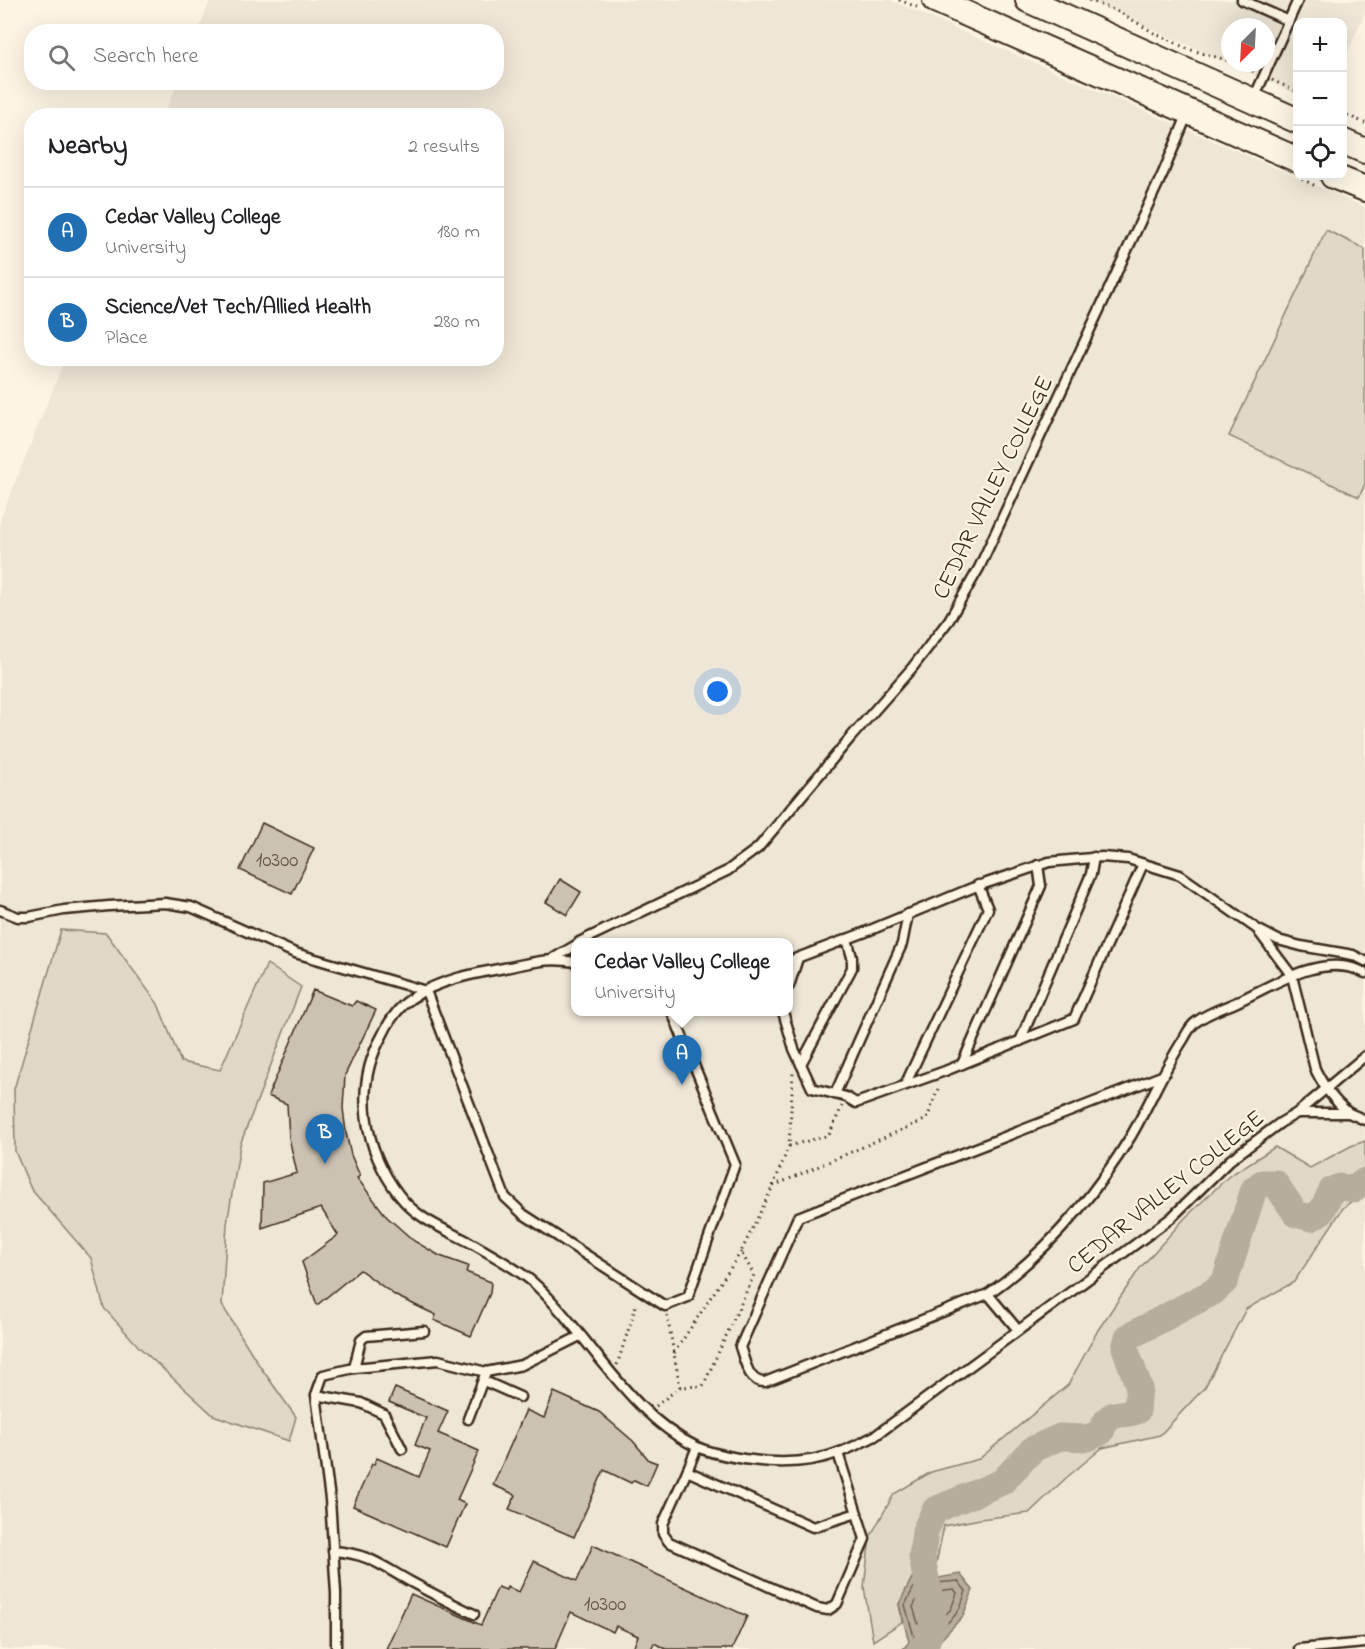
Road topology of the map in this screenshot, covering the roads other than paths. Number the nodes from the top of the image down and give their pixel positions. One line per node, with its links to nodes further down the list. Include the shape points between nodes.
1 (934, 0): 7 (main road)
2 (1028, 0): 6 (main road)
3 (1242, 0): 5 (lane)
4 (1298, 0): 5 (lane)
5 (1289, 21): 6 (lane)
6 (1253, 101): 8 (main road); 9 (main road)
7 (1188, 113): 9 (main road); 22 (lane, CEDAR VALLEY COLLEGE, via 979,568 949,620 758,848 727,871)
8 (1293, 119)
9 (1238, 136): 12 (main road)
10 (1347, 143): 11 (main road)
11 (1365, 151)
12 (1293, 158)
13 (1343, 180): 14 (main road)
14 (1365, 189)
15 (1094, 857): 16 (lane, CEDAR VALLEY COLLEGE); 17 (lane, CEDAR VALLEY COLLEGE); 36 (lane, via 1091,874)
16 (1143, 864): 21 (lane, CEDAR VALLEY COLLEGE, via 1180,875); 36 (lane, via 1074,1019)
17 (1038, 866): 18 (lane, CEDAR VALLEY COLLEGE); 39 (lane, via 1041,886)
18 (978, 885): 20 (lane, CEDAR VALLEY COLLEGE); 41 (lane, via 988,909)
19 (0, 910): 33 (lane, via 29,917 109,906 165,903 191,907 295,953)
20 (908, 914): 23 (lane, CEDAR VALLEY COLLEGE); 43 (lane, via 902,944)
21 (1257, 929): 29 (lane, CEDAR VALLEY COLLEGE, via 1289,943 1353,955); 32 (lane, CEDAR VALLEY COLLEGE)
22 (589, 938)
23 (847, 939): 26 (lane, CEDAR VALLEY COLLEGE); 38 (lane, via 852,968)
24 (571, 948): 25 (lane, CEDAR VALLEY COLLEGE)
25 (554, 958): 28 (lane, CEDAR VALLEY COLLEGE); 33 (lane, CEDAR VALLEY COLLEGE, via 467,974)
26 (798, 958): 27 (lane, CEDAR VALLEY COLLEGE); 31 (lane)
27 (793, 960)
28 (571, 961)
29 (1365, 961)
30 (1365, 973): 32 (lane, via 1340,966 1318,967)
31 (793, 974)
32 (1292, 976): 40 (lane, via 1194,1022); 42 (lane, CEDAR VALLEY COLLEGE, via 1315,1069)
33 (426, 991): 34 (lane, via 505,1197 523,1215 665,1306 688,1297 735,1164); 50 (lane, CEDAR VALLEY COLLEGE, via 397,1011 369,1062 366,1107 374,1148 389,1180 410,1208 535,1284)
34 (674, 1016)
35 (784, 1016): 38 (lane)
36 (1020, 1041): 39 (lane)
37 (1365, 1056): 42 (lane, CEDAR VALLEY COLLEGE)
38 (801, 1064): 43 (lane, via 812,1088)
39 (962, 1064): 41 (lane)
40 (1164, 1075): 47 (lane, via 1131,1136 1090,1196 1053,1240); 47 (lane, via 798,1217 740,1347 753,1379 765,1382)
41 (906, 1085): 43 (lane, via 856,1103)
42 (1326, 1089): 44 (lane, CEDAR VALLEY COLLEGE); 45 (lane, CEDAR VALLEY COLLEGE)
43 (835, 1094)
44 (1297, 1113): 45 (lane, CEDAR VALLEY COLLEGE); 48 (lane, CEDAR VALLEY COLLEGE, via 1230,1160 1171,1218)
45 (1348, 1113): 46 (lane, CEDAR VALLEY COLLEGE)
46 (1365, 1120)
47 (988, 1294): 48 (lane)
48 (1018, 1330): 58 (lane, CEDAR VALLEY COLLEGE, via 875,1436)
49 (424, 1331): 51 (lane, via 366,1336 361,1340)
50 (580, 1336): 52 (lane, via 522,1365); 56 (lane, CEDAR VALLEY COLLEGE, via 647,1412)
51 (354, 1368): 52 (lane, via 438,1360); 53 (lane, via 323,1375)
52 (485, 1377): 54 (lane); 55 (lane)
53 (316, 1395): 57 (lane, via 362,1404 384,1414); 61 (lane)
54 (520, 1397)
55 (468, 1419)
56 (697, 1447): 58 (lane, CEDAR VALLEY COLLEGE, via 766,1462 795,1463); 59 (lane)
57 (402, 1449)
58 (838, 1453): 60 (lane)
59 (687, 1471): 60 (lane, via 813,1527); 60 (lane, via 663,1524 663,1534 669,1542 817,1608 828,1610 837,1604 865,1539)
60 (857, 1513)
61 (333, 1551): 62 (lane, via 355,1553 378,1562); 64 (lane)
62 (474, 1614)
63 (1365, 1643): 65 (lane)
64 (336, 1649)
65 (1299, 1649)

